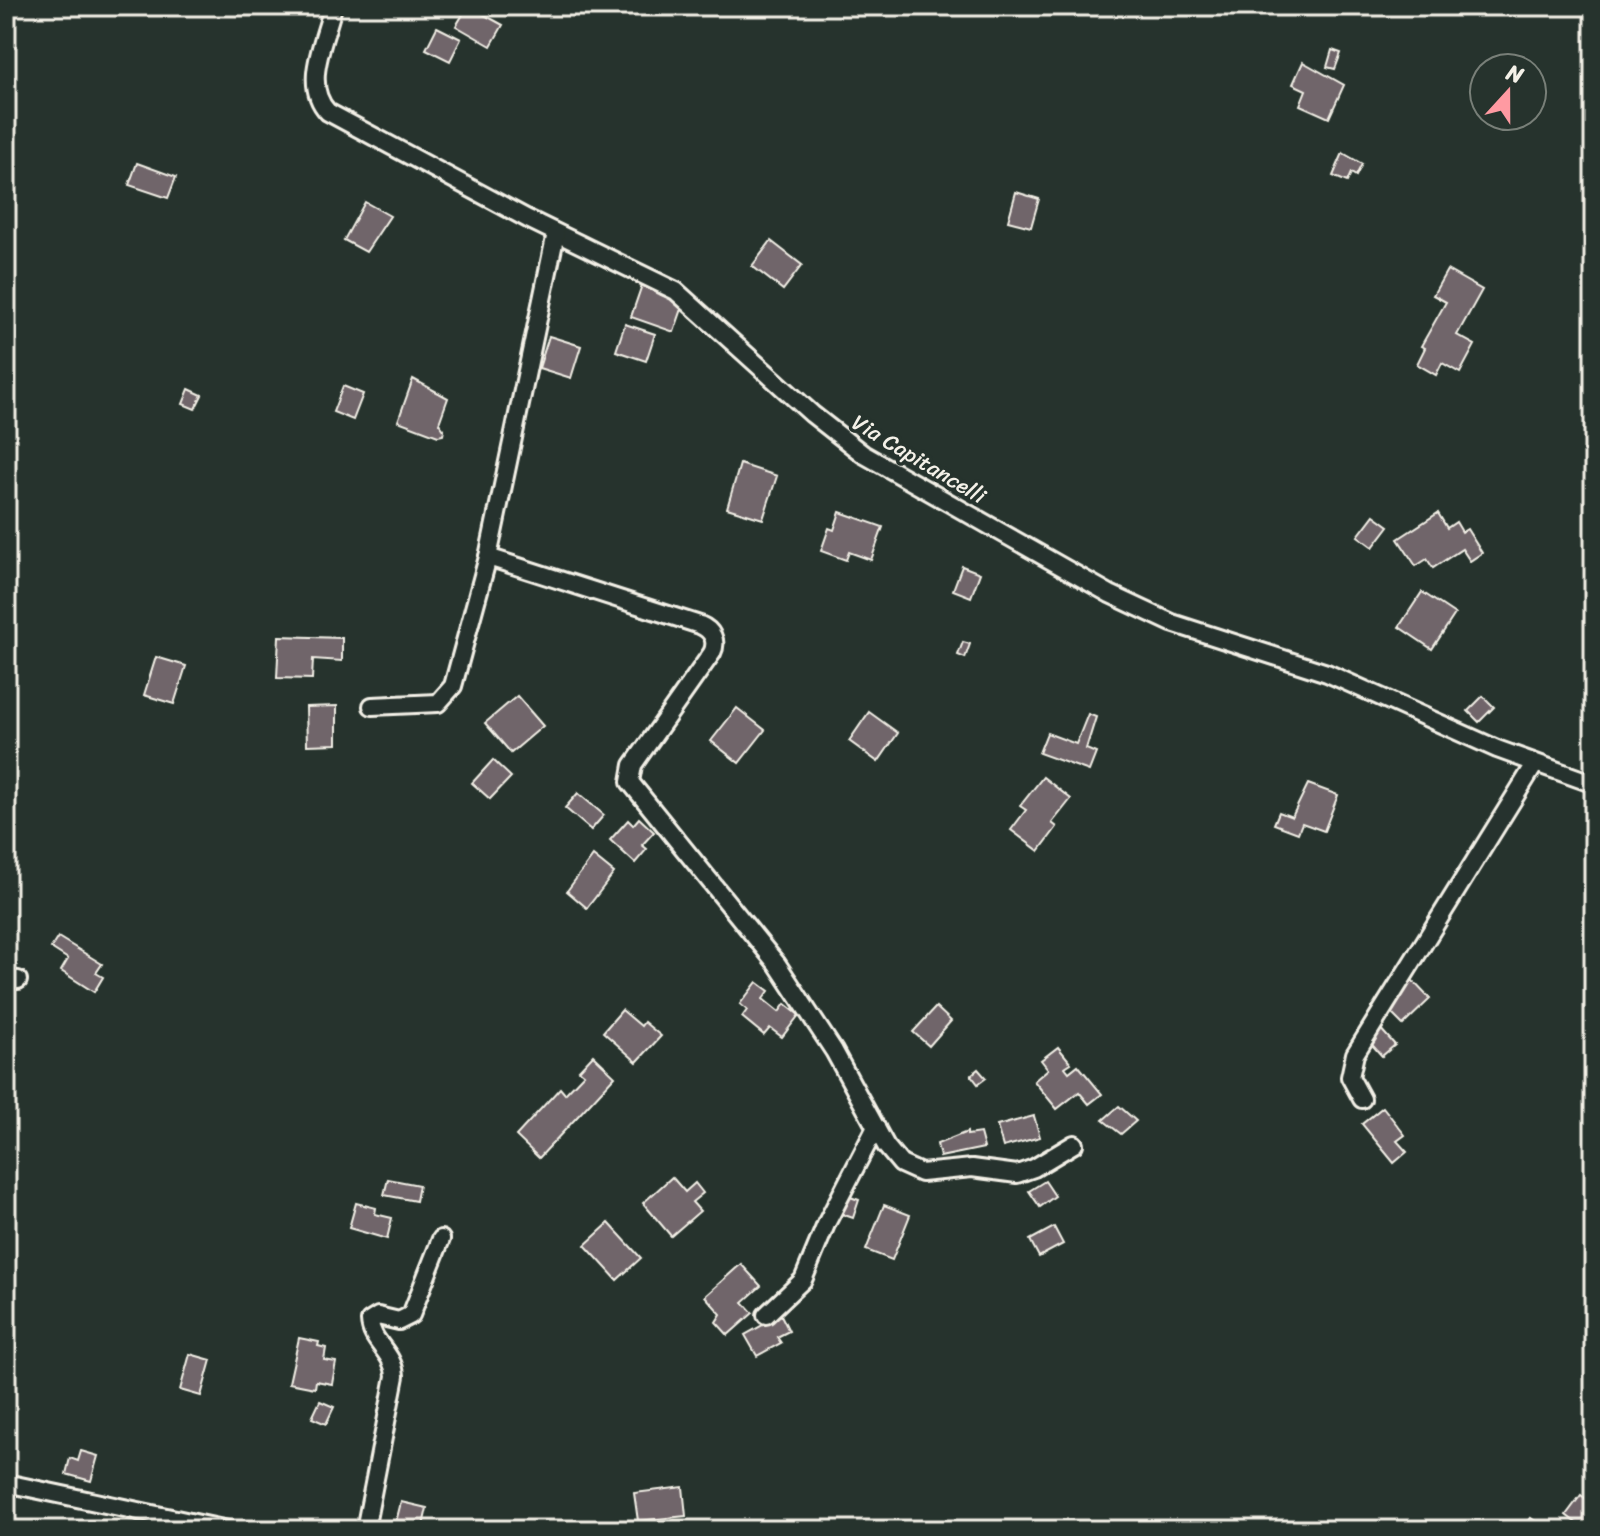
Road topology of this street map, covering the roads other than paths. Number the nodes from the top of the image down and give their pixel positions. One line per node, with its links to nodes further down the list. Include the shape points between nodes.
1 (333, 6): 2 (street, Via Capitancelli, via 315,77 324,108)
2 (556, 233): 3 (street); 5 (street, Via Capitancelli, via 682,296 863,454 1110,594 1172,623 1327,673)
3 (488, 557): 4 (street, via 446,698 427,706); 8 (street, via 711,632 712,653 633,765 630,782 772,956 826,1037)
4 (372, 706)
5 (1535, 764): 6 (street, Via Capitancelli); 7 (street, via 1353,1059 1350,1077)
6 (1594, 784)
7 (1362, 1099)
8 (876, 1127): 9 (street, via 901,1164 927,1174 972,1168 1021,1173); 11 (street, via 803,1280)
9 (1074, 1144)
10 (441, 1239): 14 (street, via 411,1315 399,1321 378,1316 370,1321 395,1376)
11 (766, 1315)
12 (6, 1483): 13 (street)
13 (228, 1530)
14 (365, 1530)

